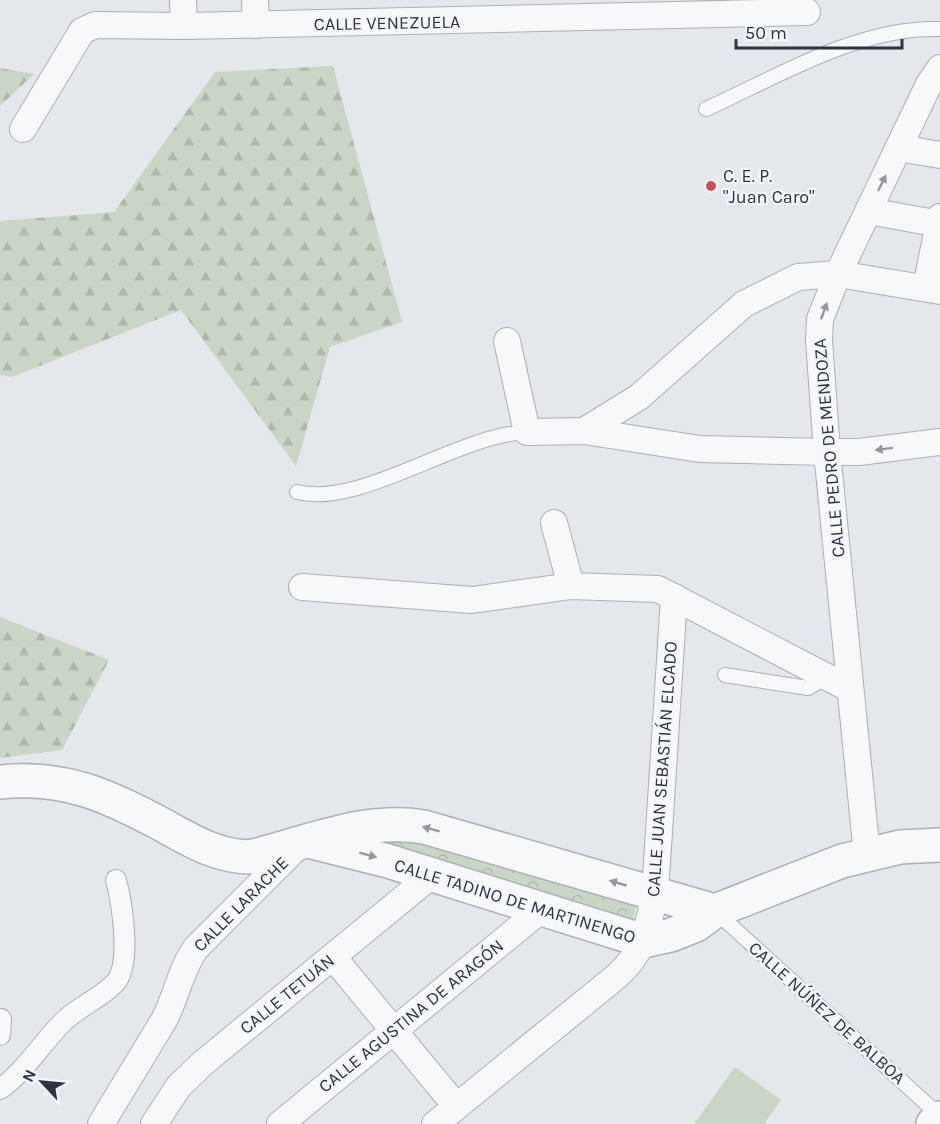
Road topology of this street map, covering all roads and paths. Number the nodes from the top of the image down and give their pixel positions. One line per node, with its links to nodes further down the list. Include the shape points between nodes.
1 (183, 0): 6 (street)
2 (633, 9): 4 (street, CALLE VENEZUELA); 5 (street, CALLE VENEZUELA)
3 (255, 12): 4 (street, CALLE VENEZUELA); 6 (street, CALLE VENEZUELA)
4 (335, 12)
5 (807, 12)
6 (184, 26): 10 (street, CALLE VENEZUELA, via 87,27)
7 (940, 29): 9 (lane, via 913,29 853,43)
8 (936, 79): 11 (street, CALLE PEDRO DE MENDOZA)
9 (706, 109)
10 (23, 129)
11 (898, 148): 12 (street); 13 (street, CALLE PEDRO DE MENDOZA, one-way to 11)
12 (940, 155)
13 (868, 211): 14 (street); 15 (street, CALLE PEDRO DE MENDOZA)
14 (940, 222): 16 (street)
15 (838, 274): 16 (street); 18 (street, via 798,278 744,304 639,397); 21 (street, CALLE PEDRO DE MENDOZA, one-way to 15, via 820,319)
16 (933, 289)
17 (507, 340): 19 (street)
18 (585, 431): 19 (street); 21 (street, via 700,449)
19 (527, 432): 22 (lane, via 490,439 342,492 310,496)
20 (940, 442): 21 (street, one-way to 21)
21 (827, 452): 29 (street, CALLE PEDRO DE MENDOZA)
22 (297, 492)
23 (554, 523): 24 (street)
24 (571, 586): 25 (street, via 472,600); 26 (street, via 658,589)
25 (302, 587)
26 (674, 597): 28 (street); 36 (street, CALLE JUAN SEBASTIÁN ELCADO)
27 (725, 675): 28 (lane, via 808,688)
28 (823, 675): 29 (street)
29 (850, 688): 33 (street, CALLE PEDRO DE MENDOZA)
30 (0, 782): 31 (street, CALLE TADINO DE MARTINENGO, via 44,781 84,788 206,849 234,857)
31 (305, 843): 34 (street, CALLE TADINO DE MARTINENGO, one-way to 34); 36 (street, CALLE TADINO DE MARTINENGO, one-way to 31, via 401,823 356,827); 45 (street, CALLE LARACHE, via 185,963 164,1020)
32 (940, 844): 33 (street, CALLE TADINO DE MARTINENGO, via 900,846)
33 (867, 855): 38 (street, CALLE TADINO DE MARTINENGO)
34 (432, 875): 37 (street, CALLE TADINO DE MARTINENGO); 40 (street, CALLE TETUÁN)
35 (116, 880): 42 (street, via 123,907 123,969 116,982 62,1022)
36 (655, 894): 38 (street, CALLE TADINO DE MARTINENGO); 39 (street, CALLE JUAN SEBASTIÁN ELCADO)
37 (542, 909): 39 (street, CALLE TADINO DE MARTINENGO); 41 (street, CALLE AGUSTINA DE ARAGÓN)
38 (715, 911): 39 (street, CALLE TADINO DE MARTINENGO, via 696,925); 44 (lane, CALLE NÚÑEZ DE BALBOA)
39 (644, 941): 43 (street, CALLE JUAN SEBASTIÁN ELCADO, via 634,960 617,976)
40 (333, 957): 41 (street); 46 (street, CALLE TETUÁN, via 202,1063 179,1086)
41 (394, 1030): 43 (street); 47 (street, CALLE AGUSTINA DE ARAGÓN)
42 (0, 1089)
43 (456, 1106): 48 (street, CALLE JUAN SEBASTIÁN ELCADO)
44 (940, 1117): 49 (street)
45 (101, 1124)
46 (154, 1124)
47 (280, 1124)
48 (435, 1124)
49 (933, 1124)

